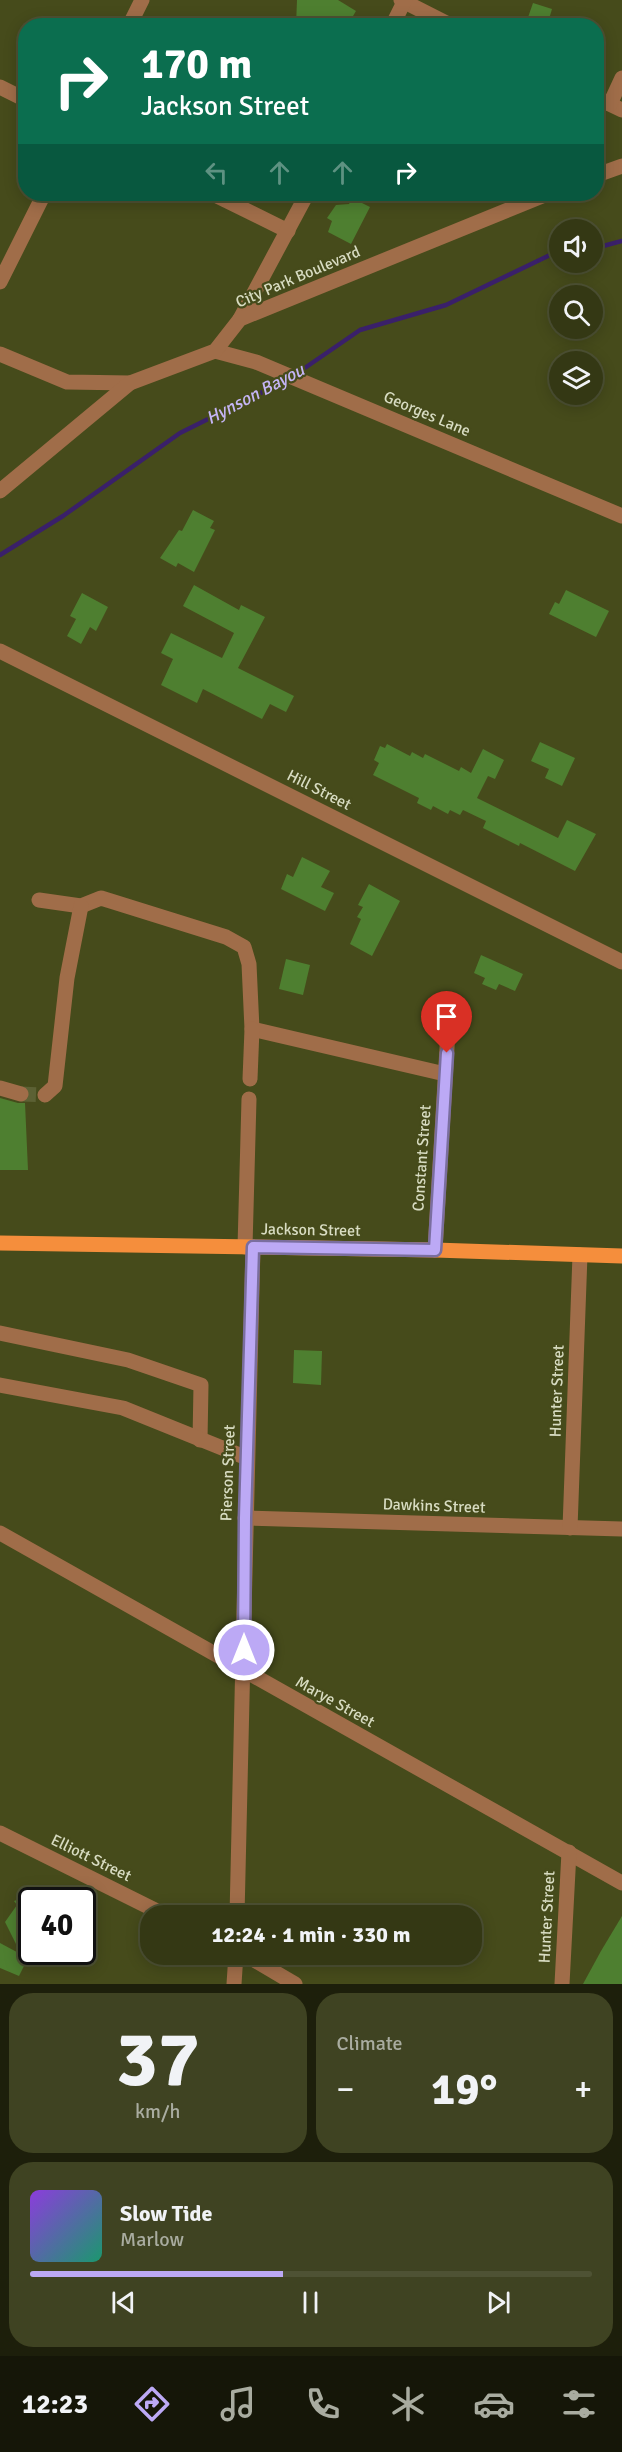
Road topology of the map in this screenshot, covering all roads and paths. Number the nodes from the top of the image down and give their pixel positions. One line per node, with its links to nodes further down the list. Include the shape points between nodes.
1 (142, 0): 3 (street)
2 (403, 1): 4 (street); 5 (street)
3 (133, 18)
4 (396, 18)
5 (436, 18)
6 (622, 78): 9 (street)
7 (0, 87): 8 (street)
8 (18, 96)
9 (610, 104)
10 (622, 166): 11 (street)
11 (604, 172)
12 (40, 201): 17 (street)
13 (227, 201): 16 (street)
14 (303, 201): 16 (street)
15 (530, 201): 18 (street, City Park Boulevard)
16 (288, 231): 18 (street)
17 (0, 282)
18 (240, 319): 19 (street, City Park Boulevard)
19 (215, 351): 21 (street); 23 (street, Georges Lane, via 256,362)
20 (0, 354): 21 (street, via 67,382)
21 (130, 383): 22 (street)
22 (0, 491)
23 (622, 516)
24 (0, 651): 27 (street, Hill Street)
25 (39, 900): 26 (street)
26 (81, 906): 28 (street, via 101,898 226,937 244,947 249,964); 34 (street, via 67,978 55,1086)
27 (622, 962)
28 (252, 1029): 30 (street); 31 (street)
29 (448, 1031): 30 (street, Constant Street)
30 (446, 1074): 38 (street, Constant Street)
31 (250, 1079)
32 (0, 1088): 33 (street)
33 (21, 1094)
34 (45, 1095)
35 (249, 1100): 37 (street, Pierson Street)
36 (0, 1243): 37 (main road, Jackson Street)
37 (249, 1247): 38 (main road, Jackson Street); 44 (street, Pierson Street)
38 (435, 1250): 39 (main road, Jackson Street)
39 (580, 1255): 40 (main road, Jackson Street); 46 (street, Hunter Street)
40 (622, 1256)
41 (0, 1333): 43 (street, via 128,1360 201,1385)
42 (0, 1384): 43 (street, via 123,1408)
43 (200, 1440): 44 (street)
44 (247, 1458): 45 (street, Pierson Street)
45 (245, 1518): 46 (street, Dawkins Street); 49 (street, Pierson Street)
46 (570, 1528): 47 (street, Dawkins Street)
47 (622, 1529)
48 (0, 1533): 49 (street, Marye Street)
49 (244, 1672): 51 (street, Marye Street); 54 (street, Pierson Street)
50 (0, 1833): 53 (street, Elliott Street)
51 (569, 1852): 52 (street, Marye Street); 59 (street, Hunter Street)
52 (622, 1883)
53 (145, 1905)
54 (237, 1905)
55 (235, 1965): 57 (street)
56 (263, 1965): 58 (street)
57 (234, 1984)
58 (295, 1984)
59 (562, 1984)

